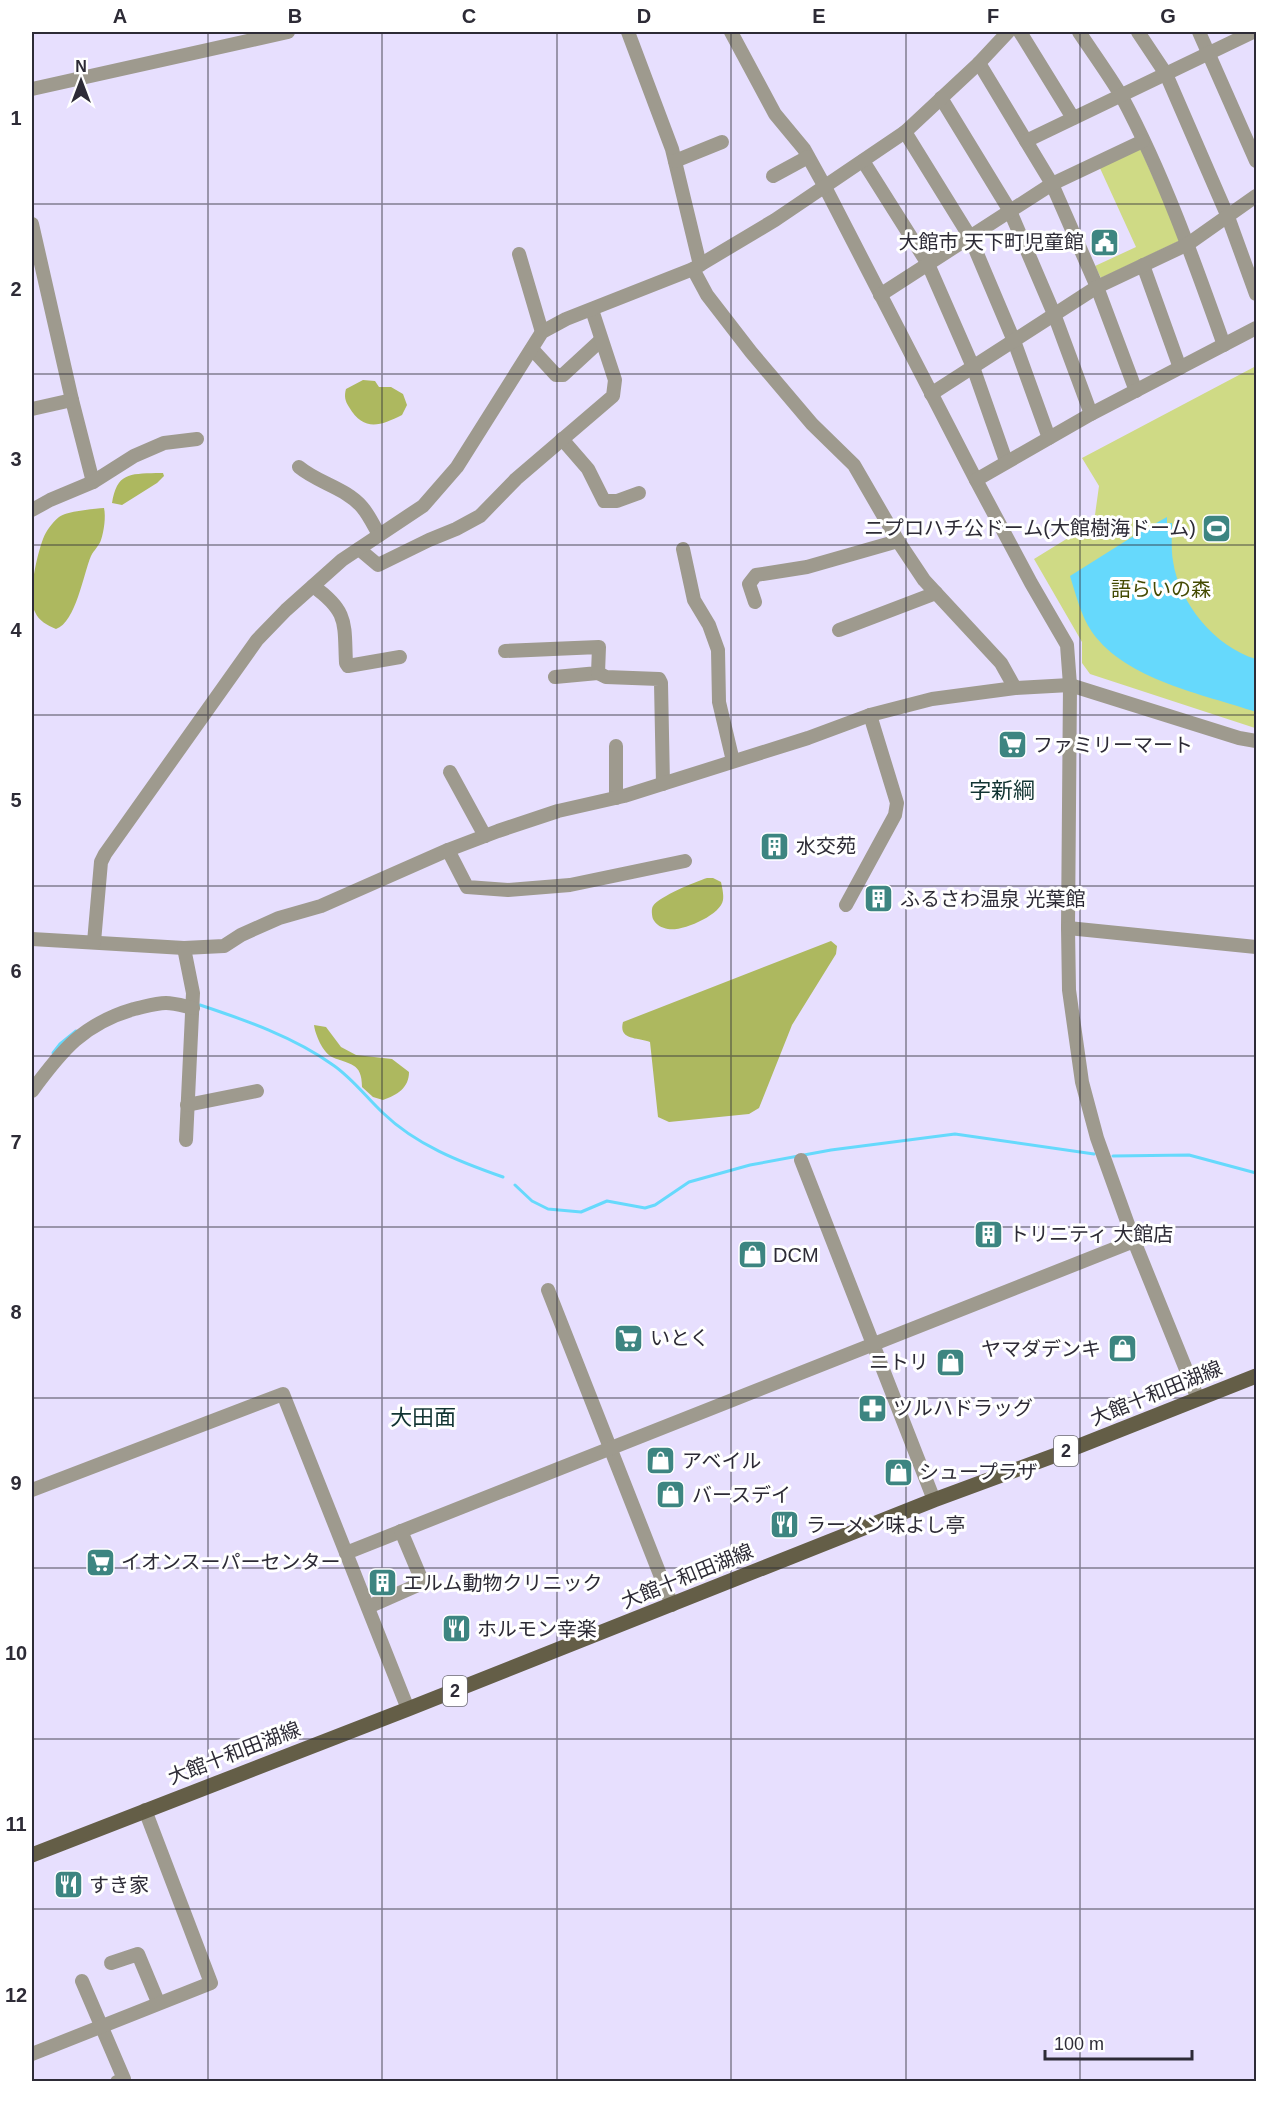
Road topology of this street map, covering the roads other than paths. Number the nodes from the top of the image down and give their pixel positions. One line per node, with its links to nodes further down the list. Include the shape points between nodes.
1 (288, 32): 14 (street)
2 (628, 32): 23 (street)
3 (731, 32): 22 (street, via 775,114)
4 (1008, 32): 12 (street)
5 (1020, 32): 17 (street)
6 (1079, 32): 15 (street)
7 (1138, 32): 13 (street)
8 (1199, 32): 11 (street)
9 (1253, 32): 10 (street); 11 (street)
10 (1257, 37)
11 (1208, 54): 13 (street); 25 (street)
12 (979, 63): 16 (street); 19 (street)
13 (1166, 74): 15 (street); 31 (street)
14 (32, 89)
15 (1121, 96): 17 (street); 20 (street)
16 (941, 98): 18 (street); 30 (street)
17 (1074, 118): 19 (street)
18 (905, 132): 24 (street); 33 (street)
19 (1026, 141): 27 (street)
20 (1143, 141): 27 (street); 34 (street)
21 (722, 142): 23 (street)
22 (808, 157): 26 (street); 28 (street)
23 (675, 160): 38 (street)
24 (863, 161): 28 (street); 36 (street)
25 (1257, 161)
26 (773, 176)
27 (1052, 184): 30 (street); 39 (street)
28 (825, 187): 38 (street); 41 (street)
29 (1257, 196): 31 (street)
30 (1010, 211): 33 (street); 43 (street)
31 (1228, 217): 34 (street); 40 (street)
32 (32, 224): 54 (street)
33 (970, 237): 36 (street); 47 (street)
34 (1188, 244): 37 (street); 48 (street)
35 (519, 254): 45 (street)
36 (928, 264): 41 (street); 50 (street)
37 (1143, 265): 39 (street); 51 (street)
38 (696, 267): 42 (street); 67 (street, via 707,295 752,352 812,424 854,465)
39 (1097, 287): 43 (street); 52 (street)
40 (1257, 294)
41 (880, 295): 53 (street)
42 (592, 310): 45 (street); 46 (street)
43 (1054, 314): 47 (street); 56 (street)
44 (1257, 328): 48 (street)
45 (542, 332): 49 (street)
46 (601, 340): 49 (street, via 563,375 556,375); 59 (street, via 615,380 613,396)
47 (1014, 341): 50 (street); 57 (street)
48 (1224, 345): 51 (street)
49 (532, 349): 66 (street, via 457,467 423,506)
50 (973, 367): 53 (street); 60 (street)
51 (1179, 368): 52 (street)
52 (1136, 391): 56 (street)
53 (931, 394): 62 (street)
54 (72, 400): 55 (street); 63 (street)
55 (32, 409)
56 (1091, 414): 57 (street)
57 (1049, 438): 60 (street)
58 (197, 439): 63 (street, via 164,443 134,456)
59 (562, 439): 64 (street, via 588,469 604,501); 68 (street, via 480,516 378,565)
60 (1006, 461): 62 (street)
61 (299, 467): 66 (street, via 348,495 363,508)
62 (976, 480): 78 (street, via 1067,645)
63 (93, 482): 65 (street)
64 (639, 493)
65 (32, 510)
66 (379, 535): 68 (street)
67 (898, 541): 71 (street); 72 (street, via 807,567 756,575 749,584)
68 (359, 549): 70 (street)
69 (683, 549): 83 (street, via 694,600 718,650 719,702)
70 (314, 586): 75 (street, via 332,599 339,610 346,633 348,666); 93 (street, via 257,640 105,854)
71 (936, 593): 73 (street); 79 (street, via 1001,663)
72 (755, 602)
73 (839, 630)
74 (505, 651): 76 (street, via 599,647)
75 (400, 657)
76 (598, 673): 77 (street); 85 (street, via 606,677 659,679)
77 (555, 677)
78 (1070, 686): 79 (street); 81 (street); 91 (street)
79 (1015, 688): 80 (street, via 932,699)
80 (870, 715): 83 (street); 90 (street, via 897,803 895,815)
81 (1257, 741)
82 (616, 746): 86 (street)
83 (733, 761): 85 (street)
84 (450, 772): 87 (street)
85 (663, 784): 86 (street)
86 (616, 798): 87 (street, via 558,811)
87 (485, 836): 88 (street)
88 (448, 850): 89 (street, via 466,887 508,890 570,885); 95 (street, via 321,906 279,918 224,946)
89 (686, 861)
90 (846, 905)
91 (1068, 928): 94 (street); 102 (street, via 1070,990 1082,1082 1097,1138)
92 (32, 939): 93 (street)
93 (94, 942): 95 (street)
94 (1257, 947)
95 (184, 948): 96 (street)
96 (193, 1008): 97 (street, via 166,1002 152,1004 99,1023 60,1053); 99 (street)
97 (32, 1091)
98 (257, 1091): 99 (street)
99 (186, 1104): 100 (street)
100 (186, 1140)
101 (801, 1160): 104 (street)
102 (1134, 1242): 104 (street); 106 (street)
103 (548, 1290): 107 (street)
104 (874, 1346): 107 (street); 109 (street)
105 (1257, 1376): 106 (main road, 大館十和田湖線 / 2)
106 (1198, 1399): 109 (main road, 大館十和田湖線 / 2)
107 (610, 1449): 110 (street); 112 (street)
108 (32, 1490): 111 (street, via 283,1395)
109 (934, 1500): 112 (main road, 大館十和田湖線 / 2)
110 (401, 1531): 111 (street); 113 (street, via 420,1584)
111 (346, 1553): 113 (street)
112 (672, 1605): 114 (main road, 大館十和田湖線 / 2)
113 (368, 1607): 114 (street)
114 (408, 1709): 115 (main road, 大館十和田湖線 / 2)
115 (145, 1810): 116 (main road, 大館十和田湖線 / 2); 119 (street, via 211,1983)
116 (32, 1855)
117 (111, 1964): 119 (street, via 138,1954)
118 (82, 1982): 120 (street)
119 (158, 2002): 120 (street)
120 (100, 2026): 121 (street); 122 (street, via 124,2079)
121 (32, 2054)
122 (117, 2082)

